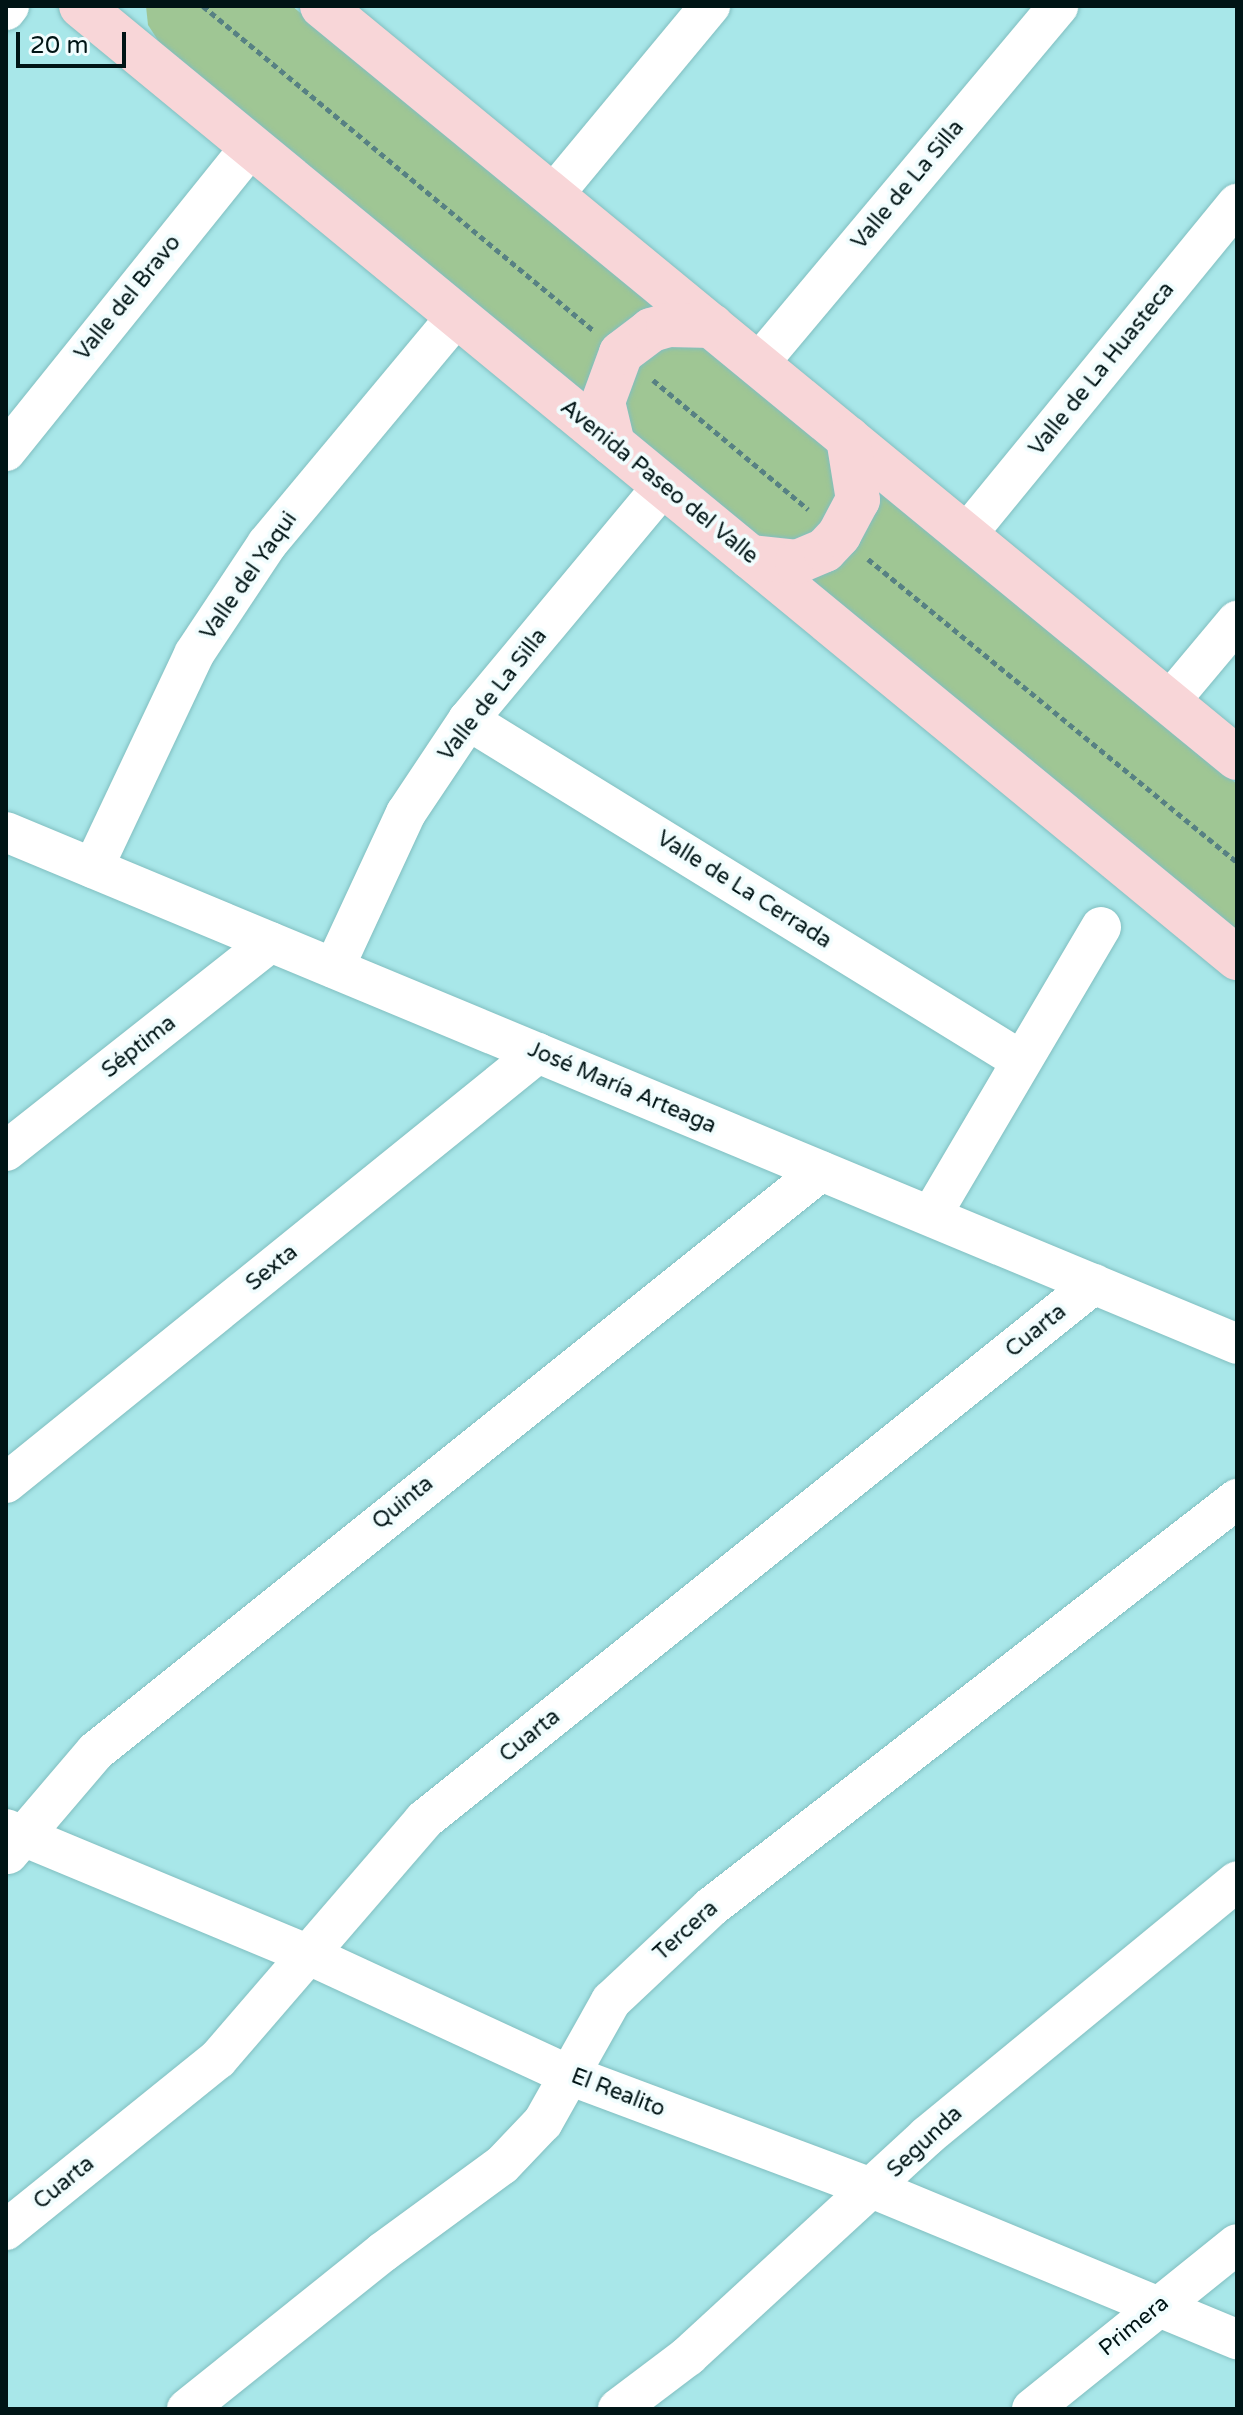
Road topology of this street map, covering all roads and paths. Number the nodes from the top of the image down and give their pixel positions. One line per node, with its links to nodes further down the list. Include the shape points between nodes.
1 (81, 6): 6 (street, Avenida Paseo del Valle)
2 (203, 6): 11 (path)
3 (710, 6): 7 (street)
4 (1058, 6): 12 (street, Valle de La Silla)
5 (344, 12): 7 (street)
6 (251, 146): 9 (street, Avenida Paseo del Valle); 15 (street, Valle del Bravo)
7 (553, 195): 10 (street)
8 (1237, 204): 18 (street, Valle de La Huasteca)
9 (457, 316): 14 (street, Avenida Paseo del Valle); 26 (street, Valle del Yaqui, via 251,568 194,654)
10 (712, 326): 11 (street, via 651,330); 12 (street)
11 (621, 353): 14 (street, via 603,402); 17 (path)
12 (758, 364): 13 (street)
13 (848, 438): 17 (street, via 858,500); 18 (street)
14 (613, 444): 16 (street, Avenida Paseo del Valle)
15 (6, 451)
16 (663, 486): 19 (street, Avenida Paseo del Valle); 22 (street, Valle de La Silla)
17 (839, 535): 19 (street, via 825,550 797,562); 25 (path)
18 (966, 535): 21 (street)
19 (750, 557): 29 (street, Avenida Paseo del Valle)
20 (1237, 621): 21 (street)
21 (1169, 702): 23 (street)
22 (468, 720): 30 (street, Valle de La Silla, via 406,813); 32 (street, Valle de La Cerrada)
23 (1237, 758)
24 (6, 832): 26 (street, José María Arteaga)
25 (1237, 862)
26 (93, 868): 28 (street, José María Arteaga)
27 (1101, 927): 32 (street)
28 (271, 942): 30 (street, José María Arteaga); 33 (street, Séptima)
29 (1237, 958)
30 (334, 968): 31 (street, José María Arteaga)
31 (538, 1053): 34 (street, José María Arteaga); 38 (street, Sexta)
32 (1020, 1060): 35 (street)
33 (6, 1151)
34 (821, 1171): 35 (street, José María Arteaga); 40 (street, Quinta, via 118,1732)
35 (932, 1214): 36 (street, José María Arteaga)
36 (1094, 1284): 37 (street, José María Arteaga); 42 (street, Cuarta, via 424,1820)
37 (1237, 1344)
38 (6, 1483)
39 (1237, 1499): 43 (street, Tercera, via 711,1907 611,2001)
40 (12, 1841): 42 (street, El Realito)
41 (1237, 1881): 44 (street, Segunda, via 927,2136)
42 (309, 1955): 43 (street, El Realito); 45 (street, Cuarta, via 218,2059)
43 (569, 2075): 44 (street, El Realito); 49 (street, Tercera, via 543,2122 502,2165 383,2252)
44 (874, 2189): 47 (street, El Realito); 50 (street, Segunda, via 688,2356)
45 (6, 2230)
46 (1237, 2244): 47 (street, Primera)
47 (1157, 2306): 48 (street, El Realito); 51 (street, Primera)
48 (1237, 2339)
49 (187, 2409)
50 (618, 2409)
51 (1032, 2409)

